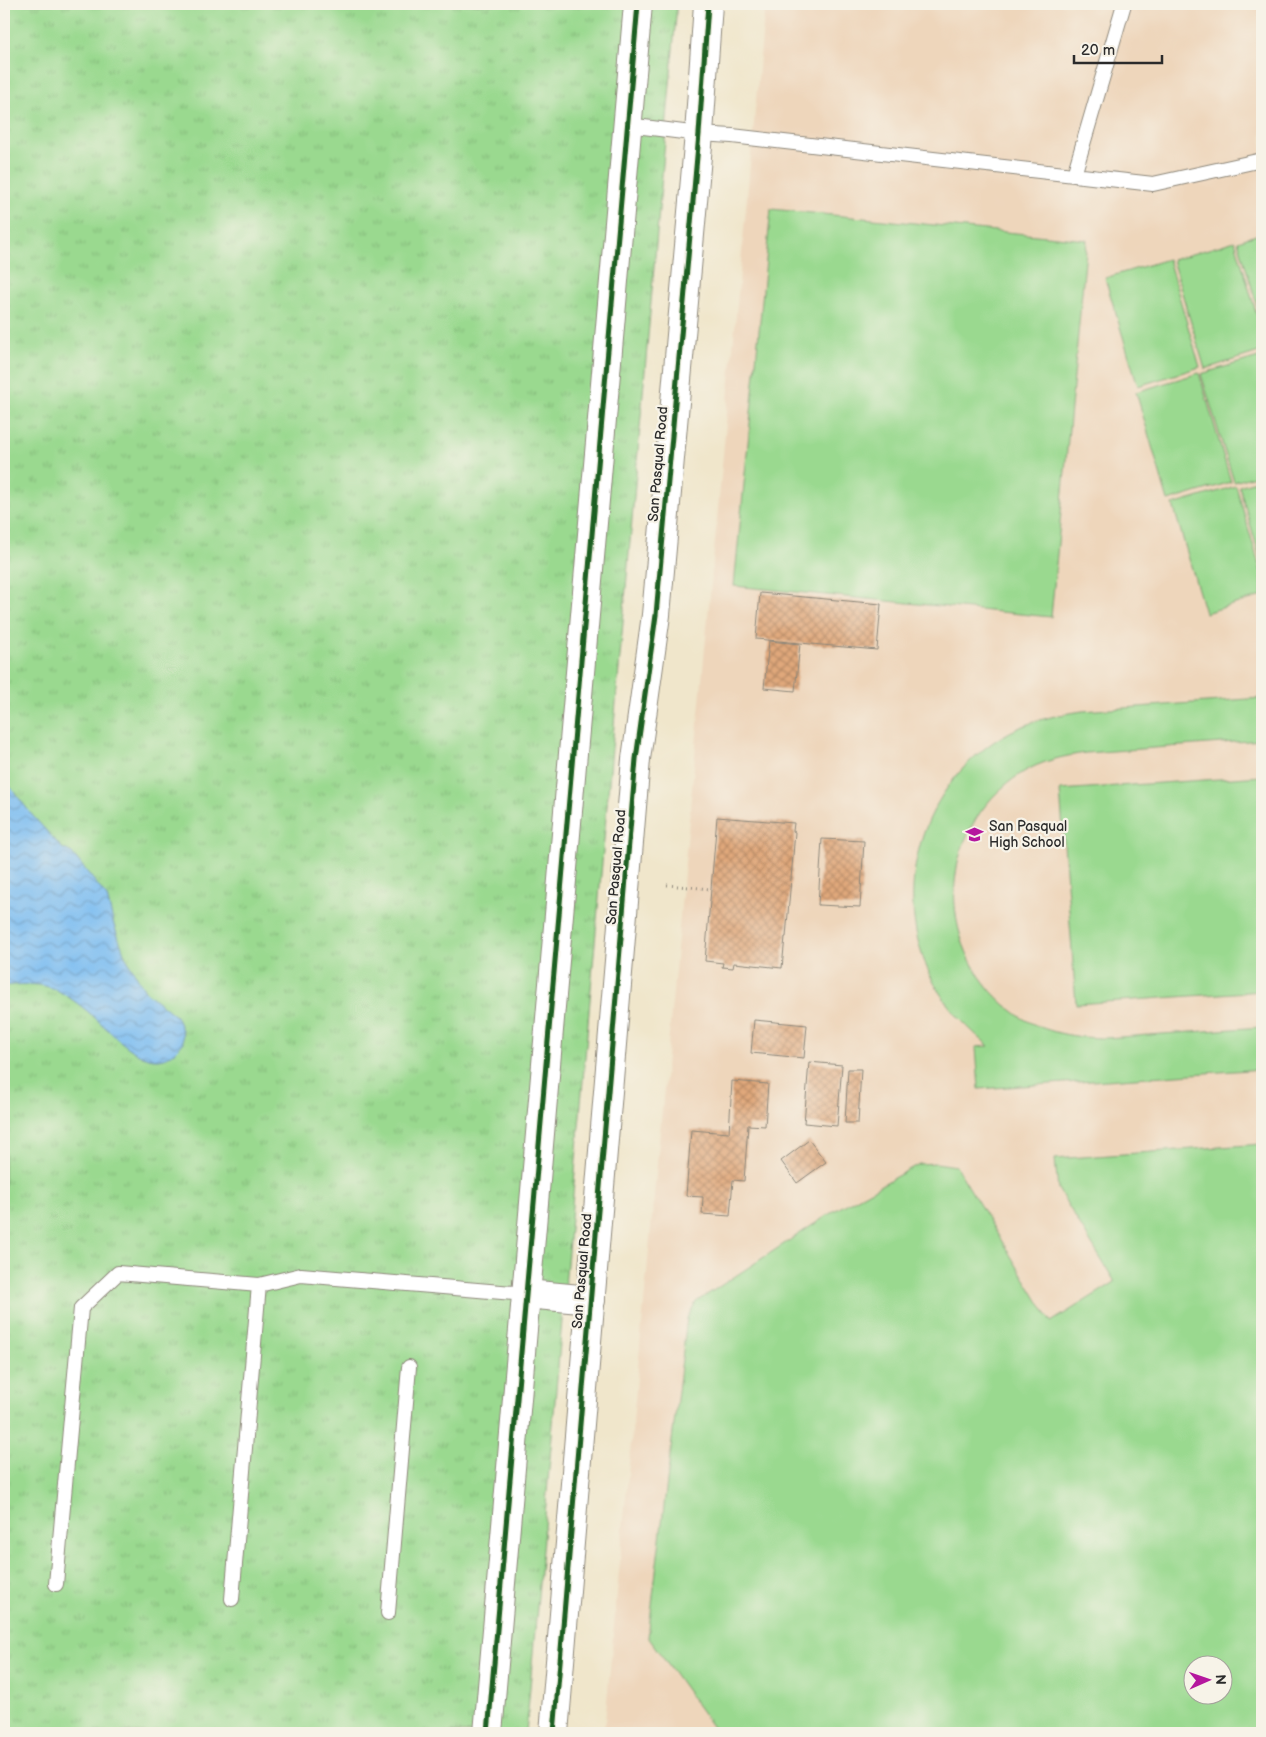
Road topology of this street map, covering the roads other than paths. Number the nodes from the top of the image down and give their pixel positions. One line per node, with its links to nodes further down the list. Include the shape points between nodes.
1 (638, 4): 4 (main road)
2 (708, 4): 5 (main road, San Pasqual Road)
3 (1124, 4): 7 (lane)
4 (628, 124): 5 (lane); 9 (main road)
5 (699, 134): 7 (lane); 10 (main road, San Pasqual Road, via 656,615 636,759)
6 (1262, 160): 7 (lane, via 1154,184)
7 (1074, 175)
8 (259, 1285): 9 (lane, via 301,1275); 12 (lane, via 118,1273 81,1308); 13 (lane)
9 (526, 1294): 10 (main road); 15 (main road)
10 (591, 1300): 16 (main road, San Pasqual Road)
11 (409, 1368): 14 (lane)
12 (56, 1584)
13 (232, 1600)
14 (388, 1613)
15 (488, 1733)
16 (554, 1733)

